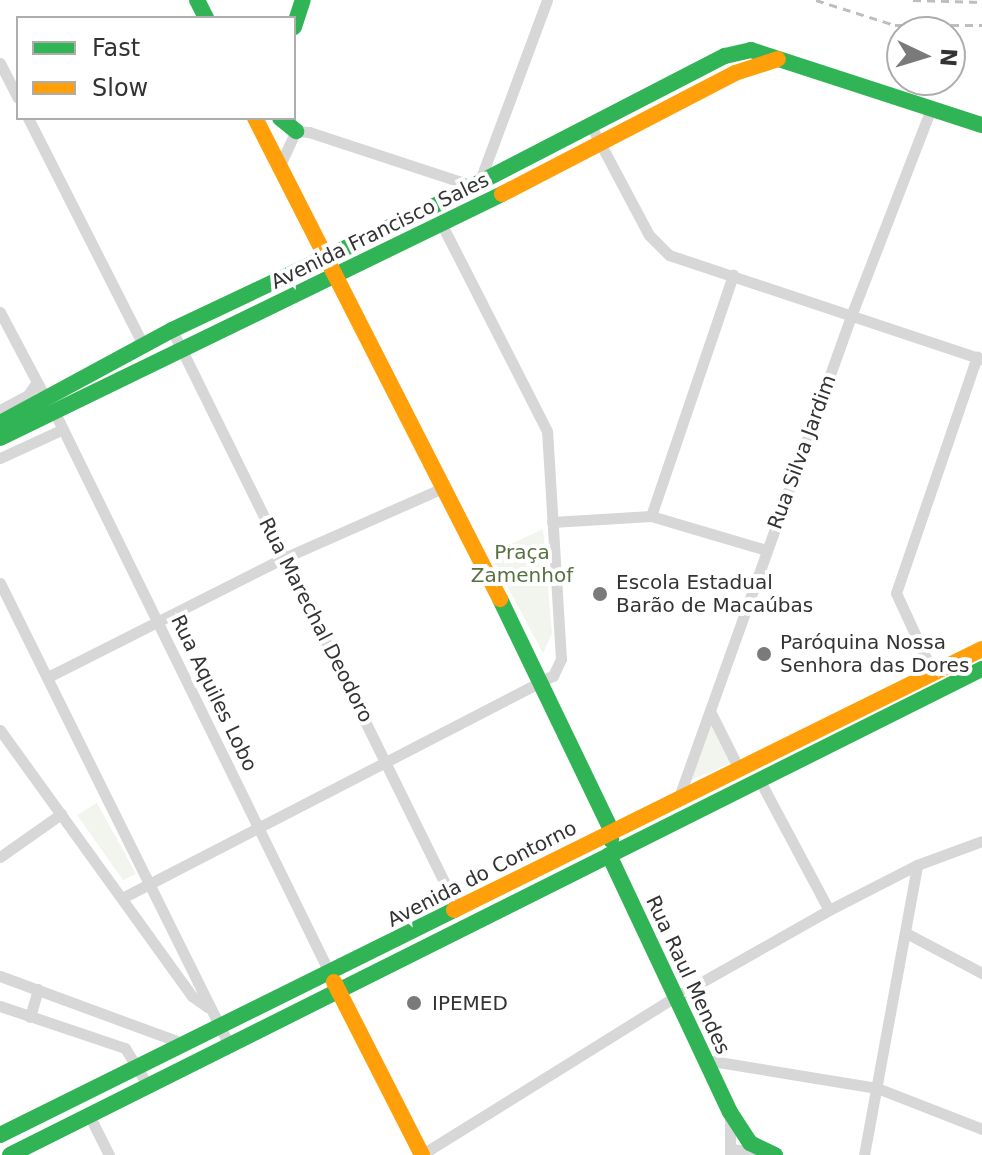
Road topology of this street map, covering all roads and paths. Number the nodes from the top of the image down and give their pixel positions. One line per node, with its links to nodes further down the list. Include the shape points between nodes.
1 (303, 0): 3 (street)
2 (547, 0): 15 (street)
3 (296, 21)
4 (778, 59): 7 (street); 12 (street, Avenida Francisco Sales, via 751,50 725,56); 14 (street, Avenida Francisco Sales, via 735,73)
5 (0, 63): 6 (street)
6 (16, 94)
7 (931, 109): 11 (street); 24 (street, Rua Silva Jardim)
8 (29, 120): 26 (street)
9 (256, 120): 16 (street)
10 (282, 120): 13 (street)
11 (982, 125)
12 (591, 126): 14 (street); 17 (street, Avenida Francisco Sales)
13 (296, 131): 16 (street); 18 (street)
14 (602, 145): 19 (street, Avenida Francisco Sales); 22 (street, via 657,247)
15 (491, 147): 17 (street); 18 (street)
16 (279, 167): 20 (street)
17 (508, 168): 18 (street, Avenida Francisco Sales)
18 (476, 185): 20 (street, Avenida Francisco Sales)
19 (441, 223): 21 (street, Avenida Francisco Sales); 36 (street, via 547,431)
20 (325, 258): 21 (street); 25 (street, Avenida Francisco Sales)
21 (334, 275): 27 (street, Avenida Francisco Sales); 34 (street)
22 (733, 275): 24 (street); 35 (street)
23 (0, 312): 29 (street, Rua Aquiles Lobo)
24 (851, 316): 28 (street); 37 (street, Rua Silva Jardim)
25 (172, 330): 26 (street, Avenida Francisco Sales); 27 (street, Rua Marechal Deodoro)
26 (143, 345): 29 (street, Avenida Francisco Sales)
27 (181, 350): 29 (street, Avenida Francisco Sales); 38 (street, Rua Marechal Deodoro)
28 (979, 358): 43 (street, via 897,586 896,601)
29 (45, 397): 30 (street, Avenida Francisco Sales); 31 (street, Rua Aquiles Lobo)
30 (9, 419): 32 (street, Avenida Francisco Sales)
31 (63, 429): 33 (street); 40 (street, Rua Aquiles Lobo)
32 (0, 438)
33 (0, 458)
34 (445, 487): 38 (street); 45 (street)
35 (651, 516): 36 (street); 37 (street)
36 (552, 522): 45 (street, via 561,659)
37 (766, 550): 46 (street, Rua Silva Jardim)
38 (284, 558): 40 (street); 48 (street, Rua Marechal Deodoro)
39 (0, 583): 44 (street)
40 (157, 621): 44 (street); 53 (street, Rua Aquiles Lobo)
41 (982, 649): 43 (street, Avenida do Contorno)
42 (982, 669): 50 (street, Avenida do Contorno)
43 (933, 673): 49 (street, Avenida do Contorno)
44 (48, 677): 60 (street)
45 (542, 684): 48 (street); 54 (street)
46 (711, 713): 49 (street); 51 (street, Rua Silva Jardim)
47 (0, 730): 52 (street)
48 (387, 760): 53 (street); 62 (street, Rua Marechal Deodoro)
49 (739, 769): 51 (street, Avenida do Contorno)
50 (760, 781): 56 (street, Avenida do Contorno); 63 (street)
51 (679, 797): 54 (street, Avenida do Contorno)
52 (61, 814): 58 (street); 61 (street)
53 (257, 827): 60 (street); 66 (street, Rua Aquiles Lobo)
54 (611, 830): 56 (street); 57 (street); 62 (street, Avenida do Contorno)
55 (982, 841): 59 (street)
56 (634, 844): 57 (street, Avenida do Contorno)
57 (609, 855): 69 (street, Avenida do Contorno); 70 (street, Rua Raul Mendes)
58 (0, 857)
59 (917, 865): 63 (street); 64 (street)
60 (147, 883): 61 (street); 72 (street)
61 (124, 897): 72 (street, via 192,996)
62 (458, 910): 66 (street, Avenida do Contorno)
63 (829, 910): 70 (street)
64 (906, 933): 65 (street); 82 (street)
65 (982, 973)
66 (330, 974): 69 (street, Rua Aquiles Lobo); 75 (street, Avenida do Contorno)
67 (0, 976): 68 (street)
68 (38, 989): 73 (street); 74 (street)
69 (338, 991): 78 (street, Avenida do Contorno); 91 (street, Rua Aquiles Lobo)
70 (677, 996): 79 (street, Rua Raul Mendes); 91 (street)
71 (0, 1006): 73 (street)
72 (207, 1007): 75 (street)
73 (30, 1017): 76 (street)
74 (128, 1023): 76 (street); 77 (street)
75 (219, 1028): 77 (street, Avenida do Contorno); 78 (street)
76 (114, 1044): 80 (street, via 128,1050)
77 (186, 1044): 80 (street, Avenida do Contorno)
78 (229, 1045): 81 (street, Avenida do Contorno)
79 (706, 1060): 82 (street); 83 (street, Rua Raul Mendes)
80 (139, 1067): 81 (street); 86 (street, Avenida do Contorno)
81 (148, 1086): 84 (street, Avenida do Contorno)
82 (877, 1088): 85 (street); 92 (street)
83 (730, 1112): 87 (street); 88 (street, Rua Raul Mendes, via 742,1134)
84 (89, 1115): 89 (street, Avenida do Contorno); 90 (street)
85 (982, 1129)
86 (0, 1135)
87 (731, 1152): 88 (street)
88 (770, 1154)
89 (10, 1155)
90 (109, 1155)
91 (422, 1155)
92 (864, 1155)

